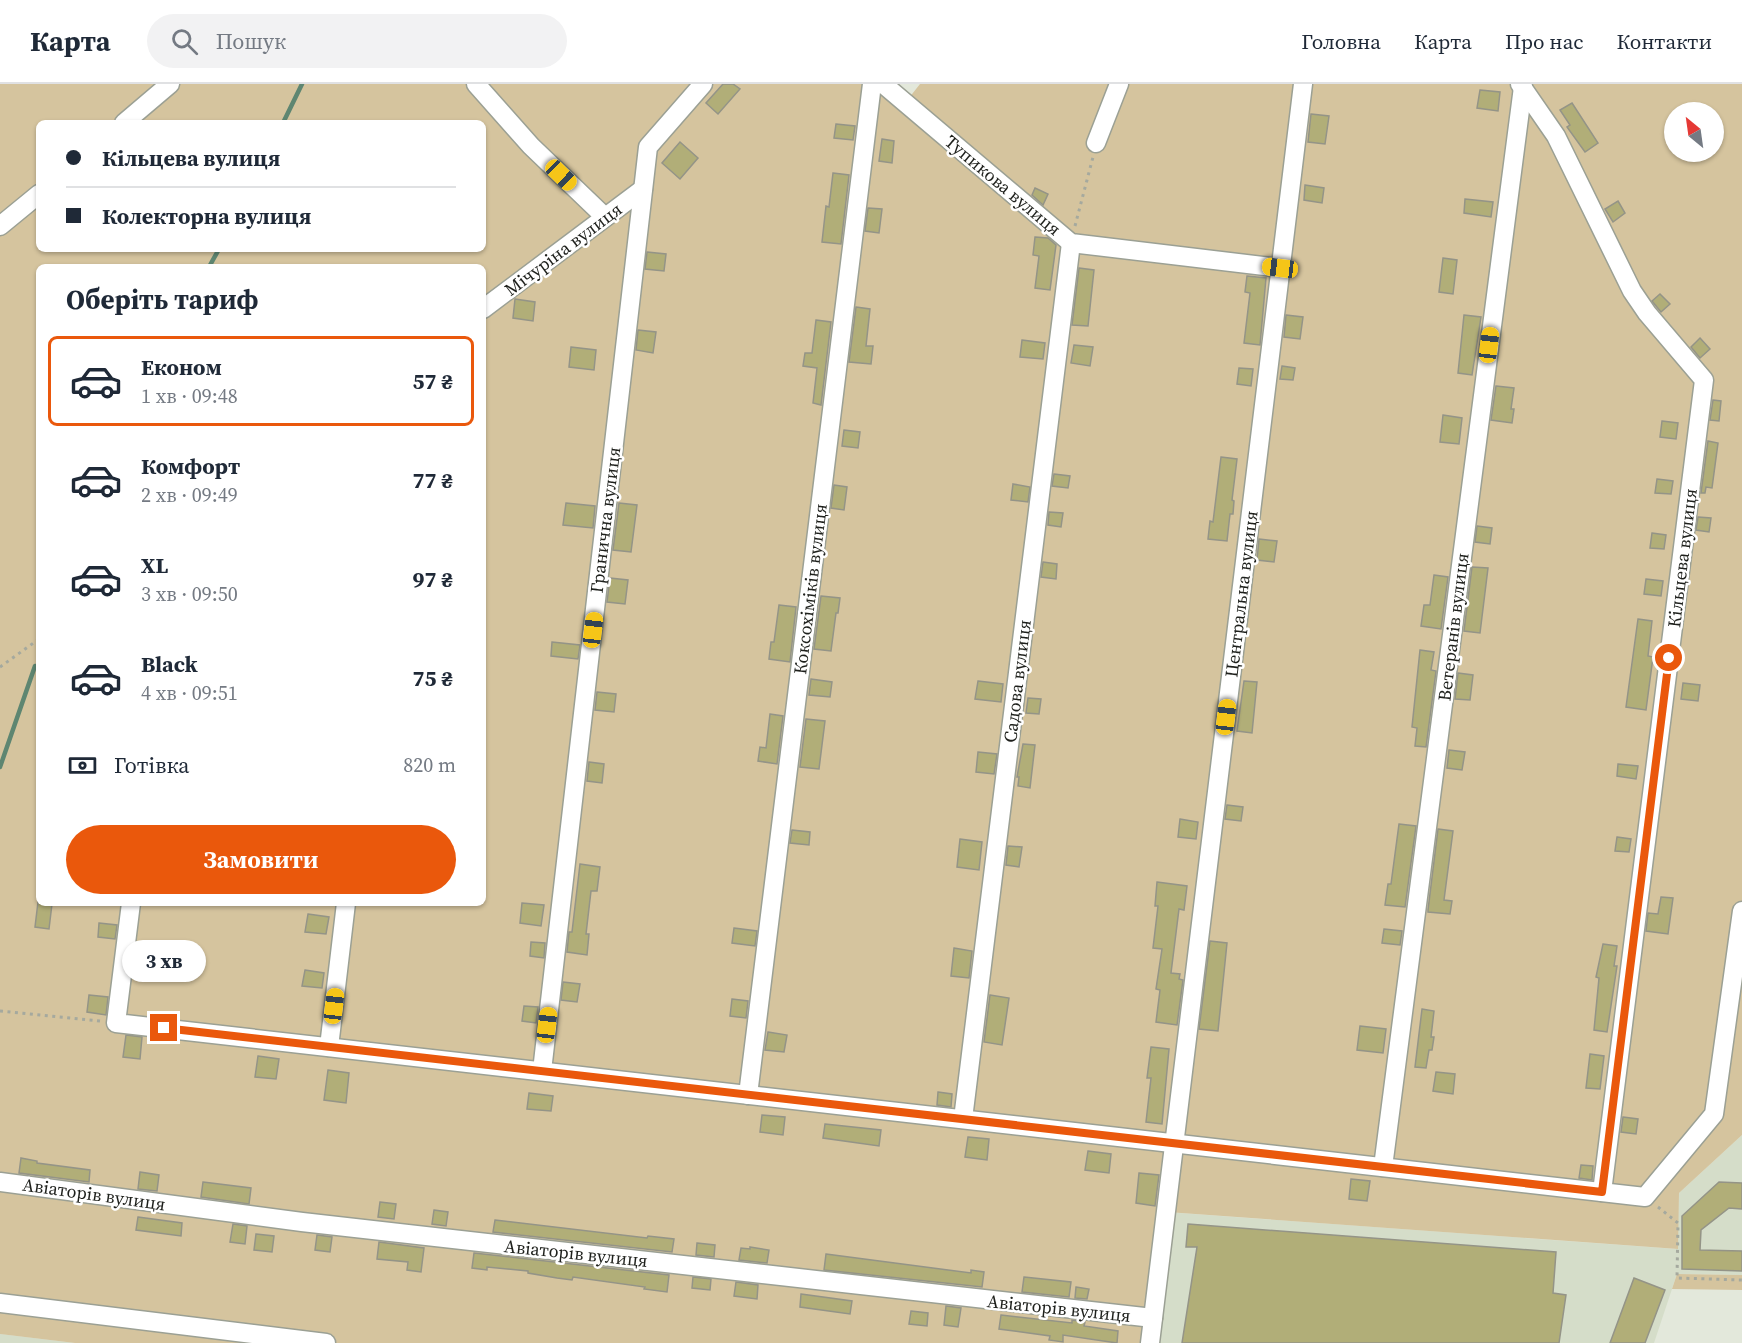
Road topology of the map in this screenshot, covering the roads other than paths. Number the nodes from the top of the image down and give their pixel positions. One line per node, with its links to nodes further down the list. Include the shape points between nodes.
1 (170, 84): 9 (street)
2 (476, 84): 13 (street, via 531,146)
3 (703, 84): 11 (street, Гранична вулиця, via 648,147)
4 (872, 84): 23 (street, Коксохіміків вулиця)
5 (883, 84): 15 (street, Тупикова вулиця)
6 (1119, 84): 10 (street)
7 (1303, 84): 16 (street, Центральна вулиця)
8 (1521, 85): 26 (street, Ветеранів вулиця); 28 (street, Кільцева вулиця, via 1556,136 1632,291 1704,380)
9 (128, 120)
10 (1096, 143)
11 (643, 189): 13 (street, Мічуріна вулиця); 22 (street, Гранична вулиця)
12 (36, 196): 14 (street)
13 (606, 217): 17 (street, Мічуріна вулиця)
14 (0, 226)
15 (1071, 243): 16 (street, Тупикова вулиця); 24 (street, Садова вулиця)
16 (1280, 268): 25 (street, Центральна вулиця)
17 (486, 307)
18 (131, 906): 21 (street, via 116,1023)
19 (346, 906): 21 (street)
20 (1742, 911): 28 (street, via 1714,1114 1645,1197)
21 (329, 1047): 22 (street)
22 (542, 1071): 23 (street)
23 (748, 1095): 24 (street)
24 (963, 1119): 25 (street)
25 (1173, 1143): 26 (street); 30 (street, Центральна вулиця)
26 (1383, 1167): 28 (street)
27 (0, 1182): 30 (street, Авіаторів вулиця, via 302,1222)
28 (1602, 1192)
29 (0, 1303): 31 (street)
30 (1153, 1318): 32 (street, Центральна вулиця)
31 (326, 1343)
32 (1150, 1343)

